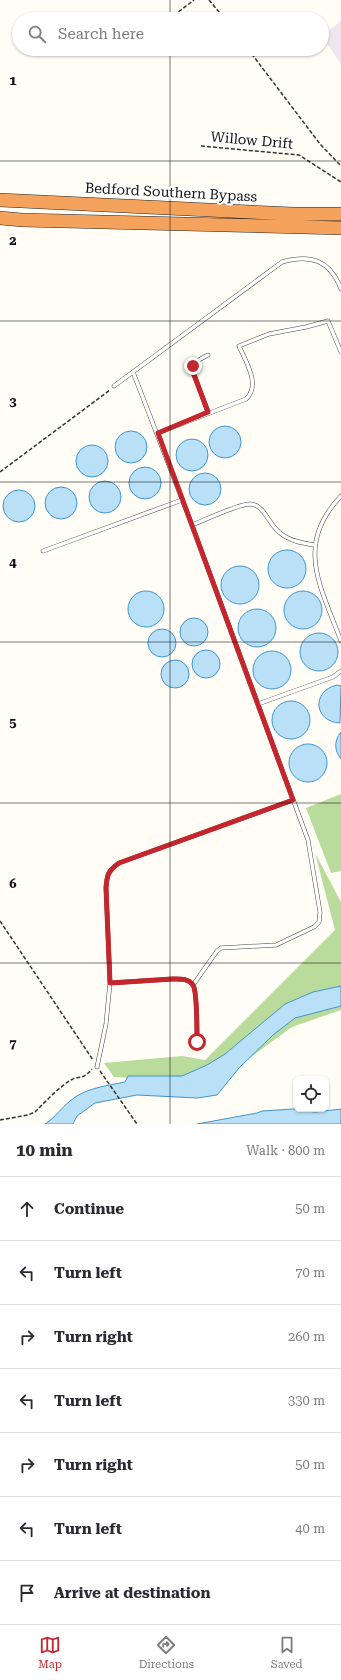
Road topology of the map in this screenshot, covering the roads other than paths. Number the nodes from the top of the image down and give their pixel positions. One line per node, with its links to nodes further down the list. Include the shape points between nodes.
1 (0, 200): 2 (highway, Bedford Southern Bypass)
2 (341, 214)
3 (0, 218): 4 (highway)
4 (341, 228)
5 (341, 289): 8 (lane, via 330,269 320,262 309,258 282,262)
6 (341, 352): 10 (lane, via 328,321 269,334 239,346 253,382 251,394 246,399)
7 (208, 354): 10 (lane, via 193,366)
8 (133, 372): 9 (lane); 11 (lane)
9 (114, 386)
10 (208, 412): 11 (lane)
11 (158, 433): 13 (lane)
12 (341, 496): 15 (lane, via 323,518)
13 (182, 500): 14 (lane); 16 (lane)
14 (192, 525): 15 (lane, via 244,505 257,505 279,533 293,540); 19 (lane)
15 (314, 545): 17 (lane, via 316,572)
16 (43, 551)
17 (341, 641)
18 (341, 671): 19 (lane, via 333,677)
19 (258, 704): 20 (lane)
20 (293, 800): 21 (lane, via 119,863 110,869 106,888); 22 (lane, via 308,840 320,912 319,922 309,930 276,945 221,948)
21 (110, 983): 22 (lane, via 182,978); 24 (lane, via 106,1024)
22 (193, 985): 23 (lane)
23 (197, 1042)
24 (97, 1066)

